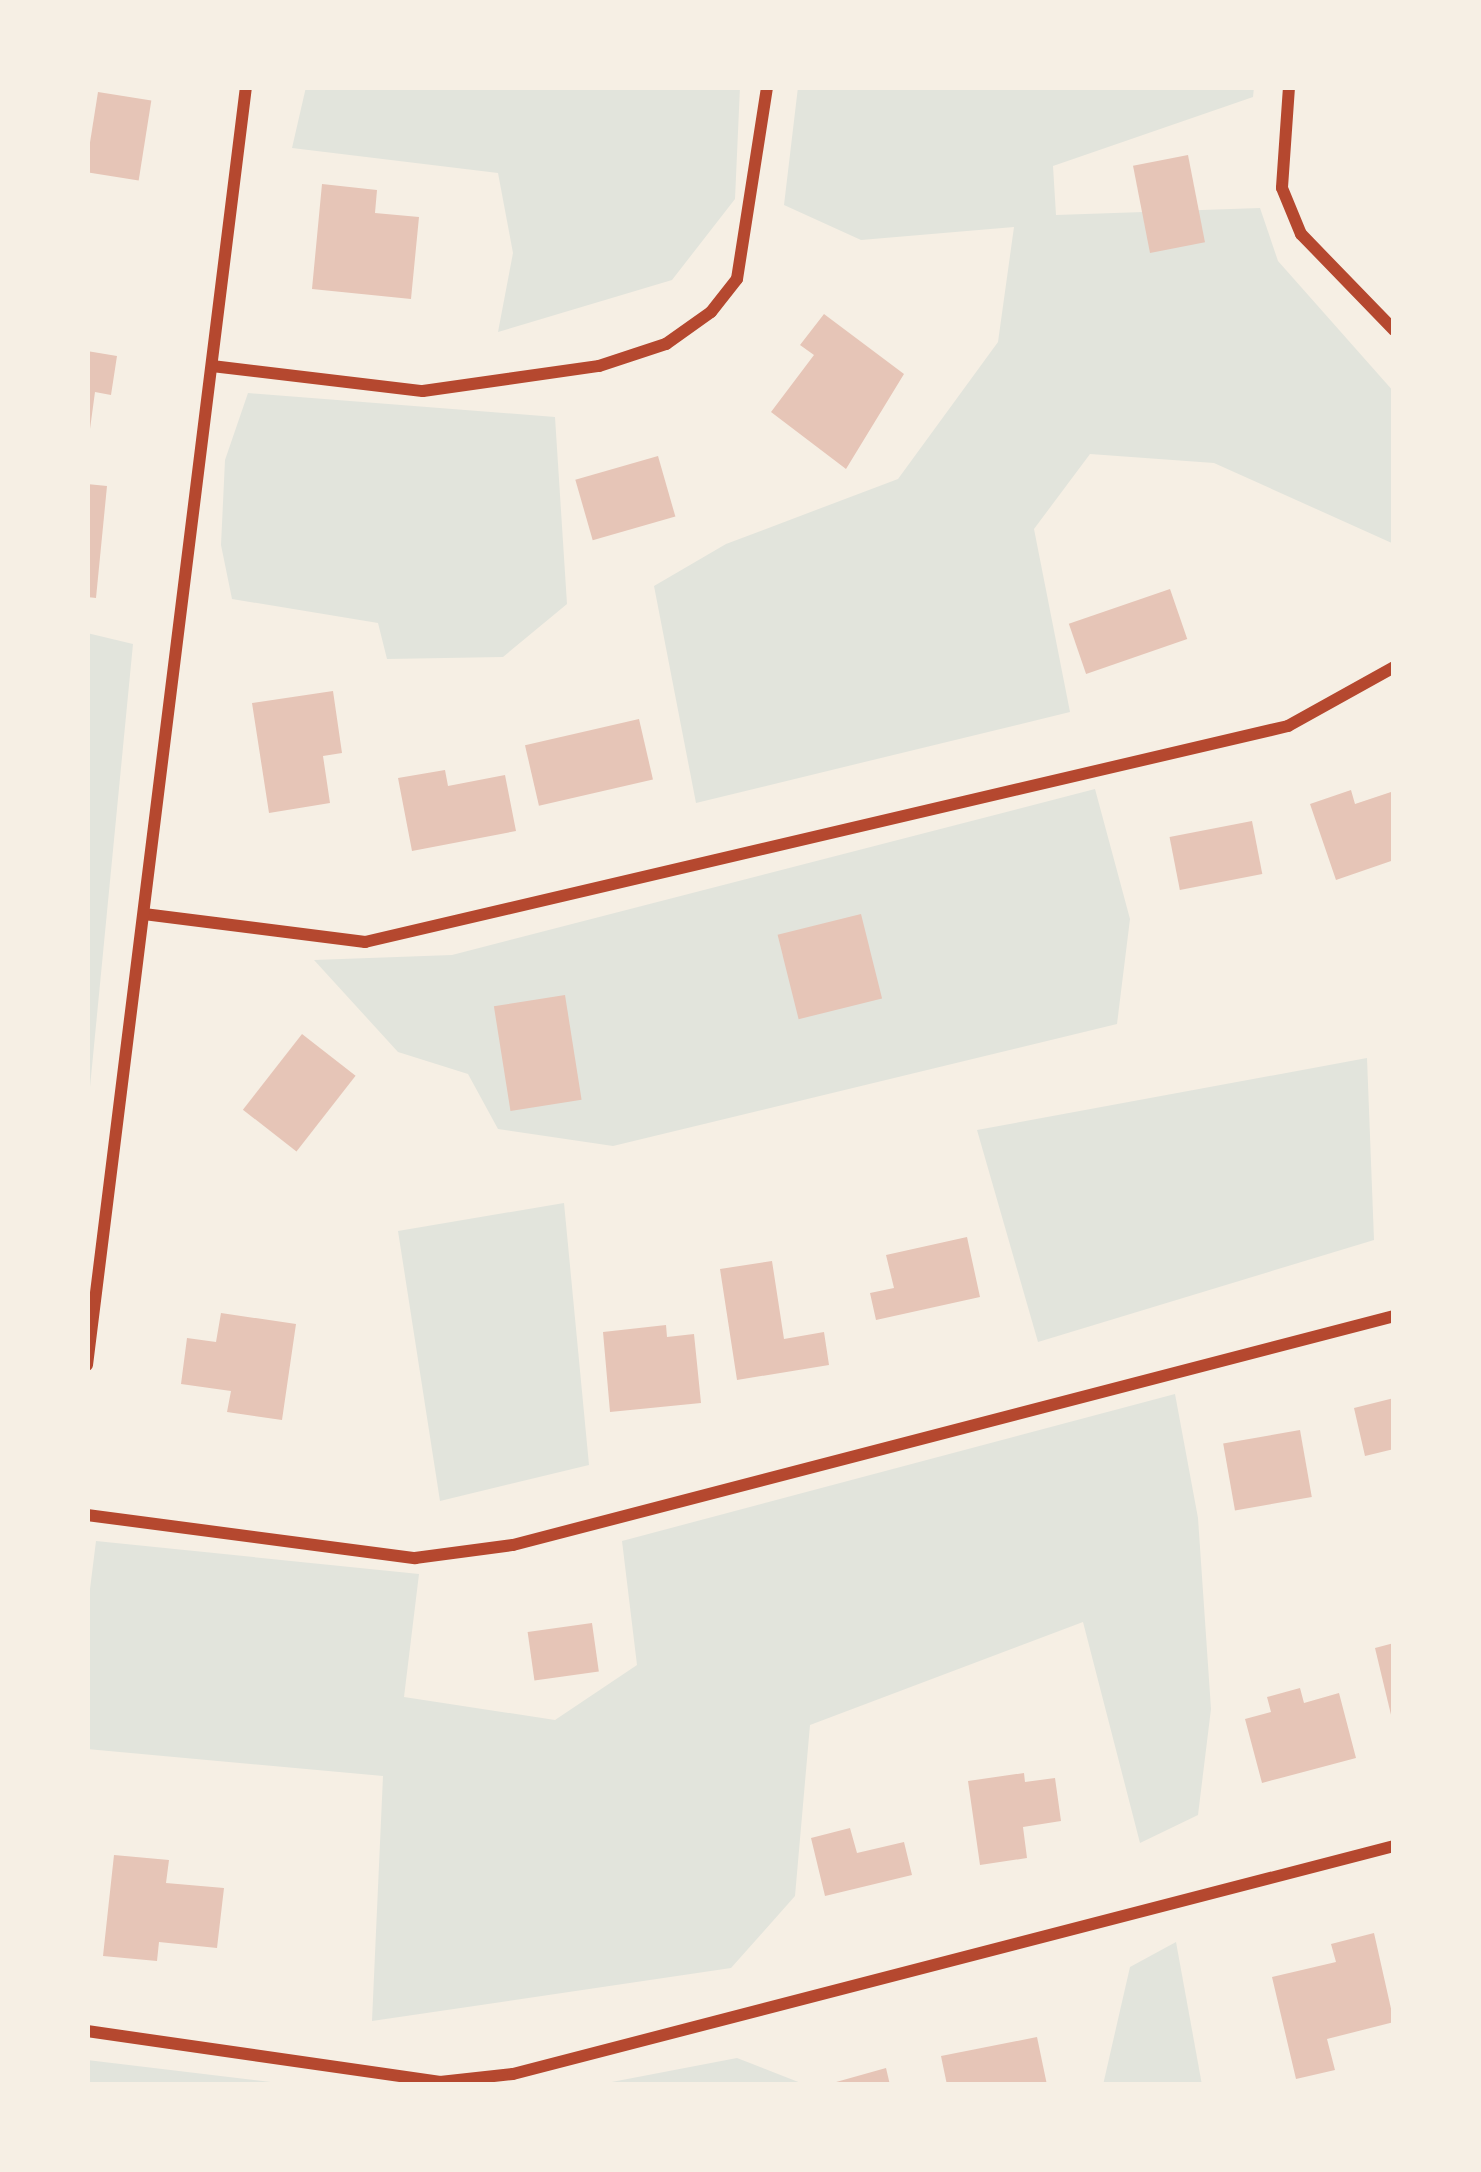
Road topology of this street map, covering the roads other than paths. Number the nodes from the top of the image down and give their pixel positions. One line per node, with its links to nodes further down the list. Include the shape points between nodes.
1 (246, 87): 5 (street)
2 (767, 87): 5 (street, via 737,279 711,312 666,344 599,366 423,391)
3 (1289, 87): 4 (street, via 1282,188 1301,234)
4 (1394, 330)
5 (212, 366): 7 (street)
6 (1394, 668): 7 (street, via 1288,726 385,938)
7 (144, 914): 9 (street)
8 (1394, 1316): 10 (street, via 513,1544 415,1558)
9 (87, 1365)
10 (87, 1515)
11 (1394, 1846): 12 (street, via 513,2074 440,2082)
12 (87, 2031)

